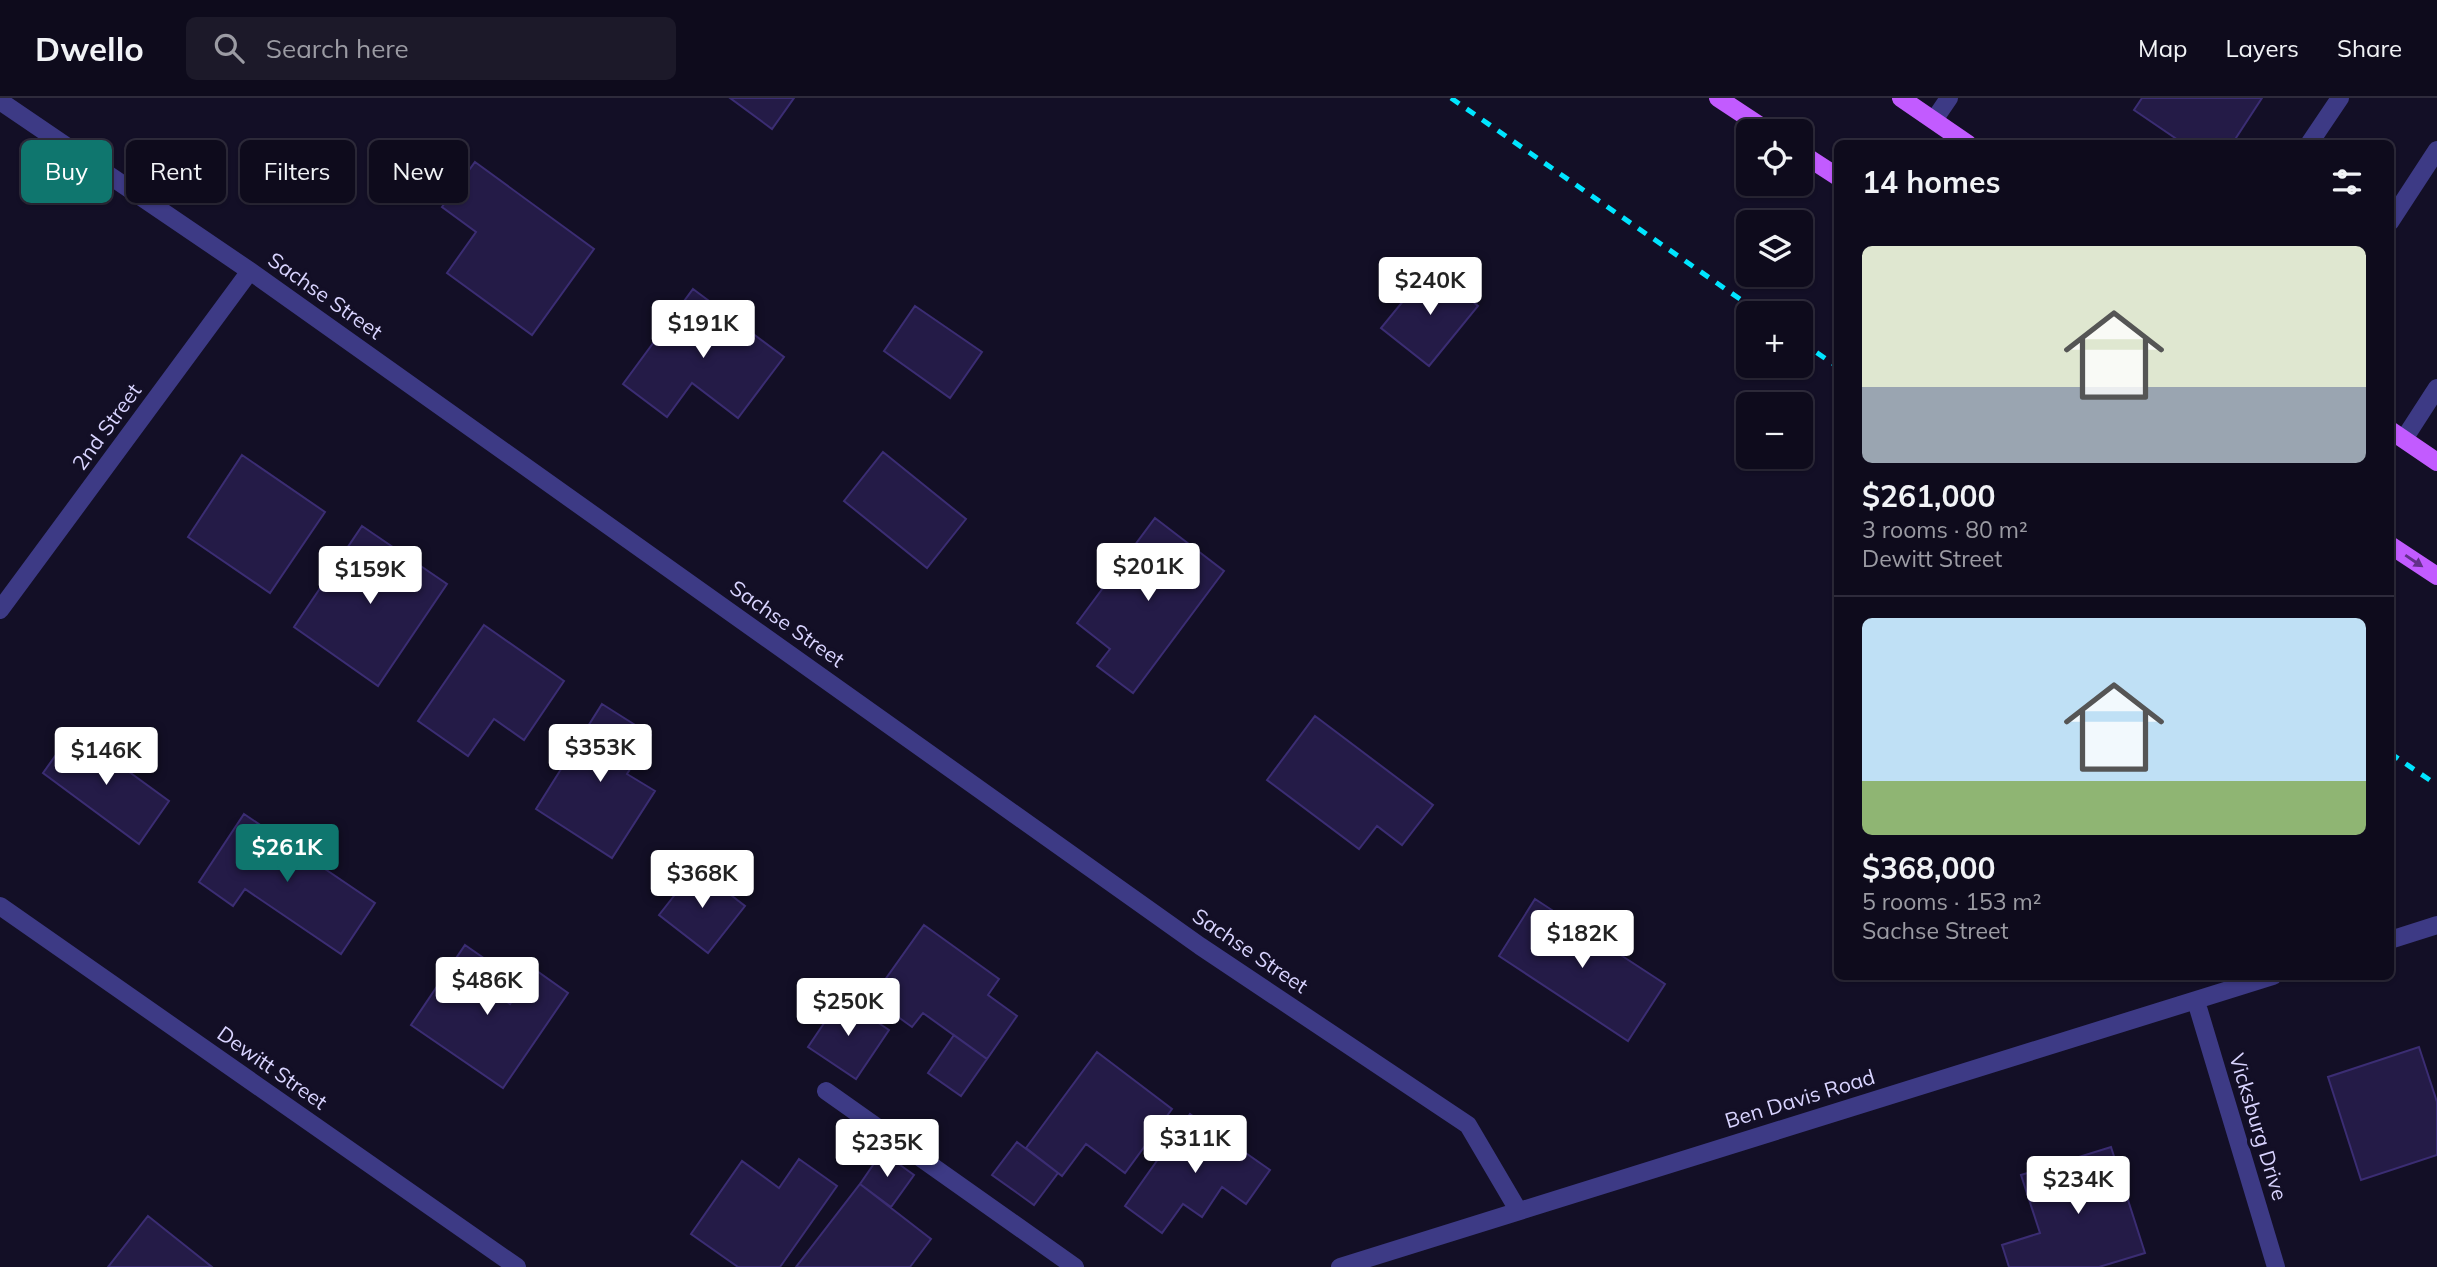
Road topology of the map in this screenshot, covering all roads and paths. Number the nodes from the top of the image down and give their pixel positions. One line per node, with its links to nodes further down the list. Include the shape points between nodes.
1 (1718, 98): 6 (main road)
2 (1901, 98): 7 (main road)
3 (1949, 98): 7 (street)
4 (2340, 98): 9 (street)
5 (0, 101): 14 (street, Sachse Street)
6 (1750, 119)
7 (1934, 120): 8 (main road)
8 (1962, 140)
9 (2312, 140)
10 (2437, 150): 13 (street)
11 (1813, 161): 12 (main road)
12 (1834, 174)
13 (2394, 216)
14 (250, 271): 20 (street, 2nd Street); 27 (street, Sachse Street, via 1200,946 1468,1125)
15 (2437, 388): 16 (street)
16 (2397, 435): 17 (main road)
17 (2437, 462)
18 (2394, 548): 19 (main road, one-way to 19)
19 (2437, 576)
20 (0, 610)
21 (0, 906): 28 (street, Dewitt Street)
22 (2437, 925): 23 (street)
23 (2394, 939)
24 (2248, 980): 25 (street, Ben Davis Road)
25 (2196, 1001): 27 (street, Ben Davis Road); 31 (street, Vicksburg Drive)
26 (826, 1091): 29 (street)
27 (1518, 1210): 30 (street, Ben Davis Road)
28 (517, 1267)
29 (1075, 1267)
30 (1340, 1267)
31 (2276, 1267)

